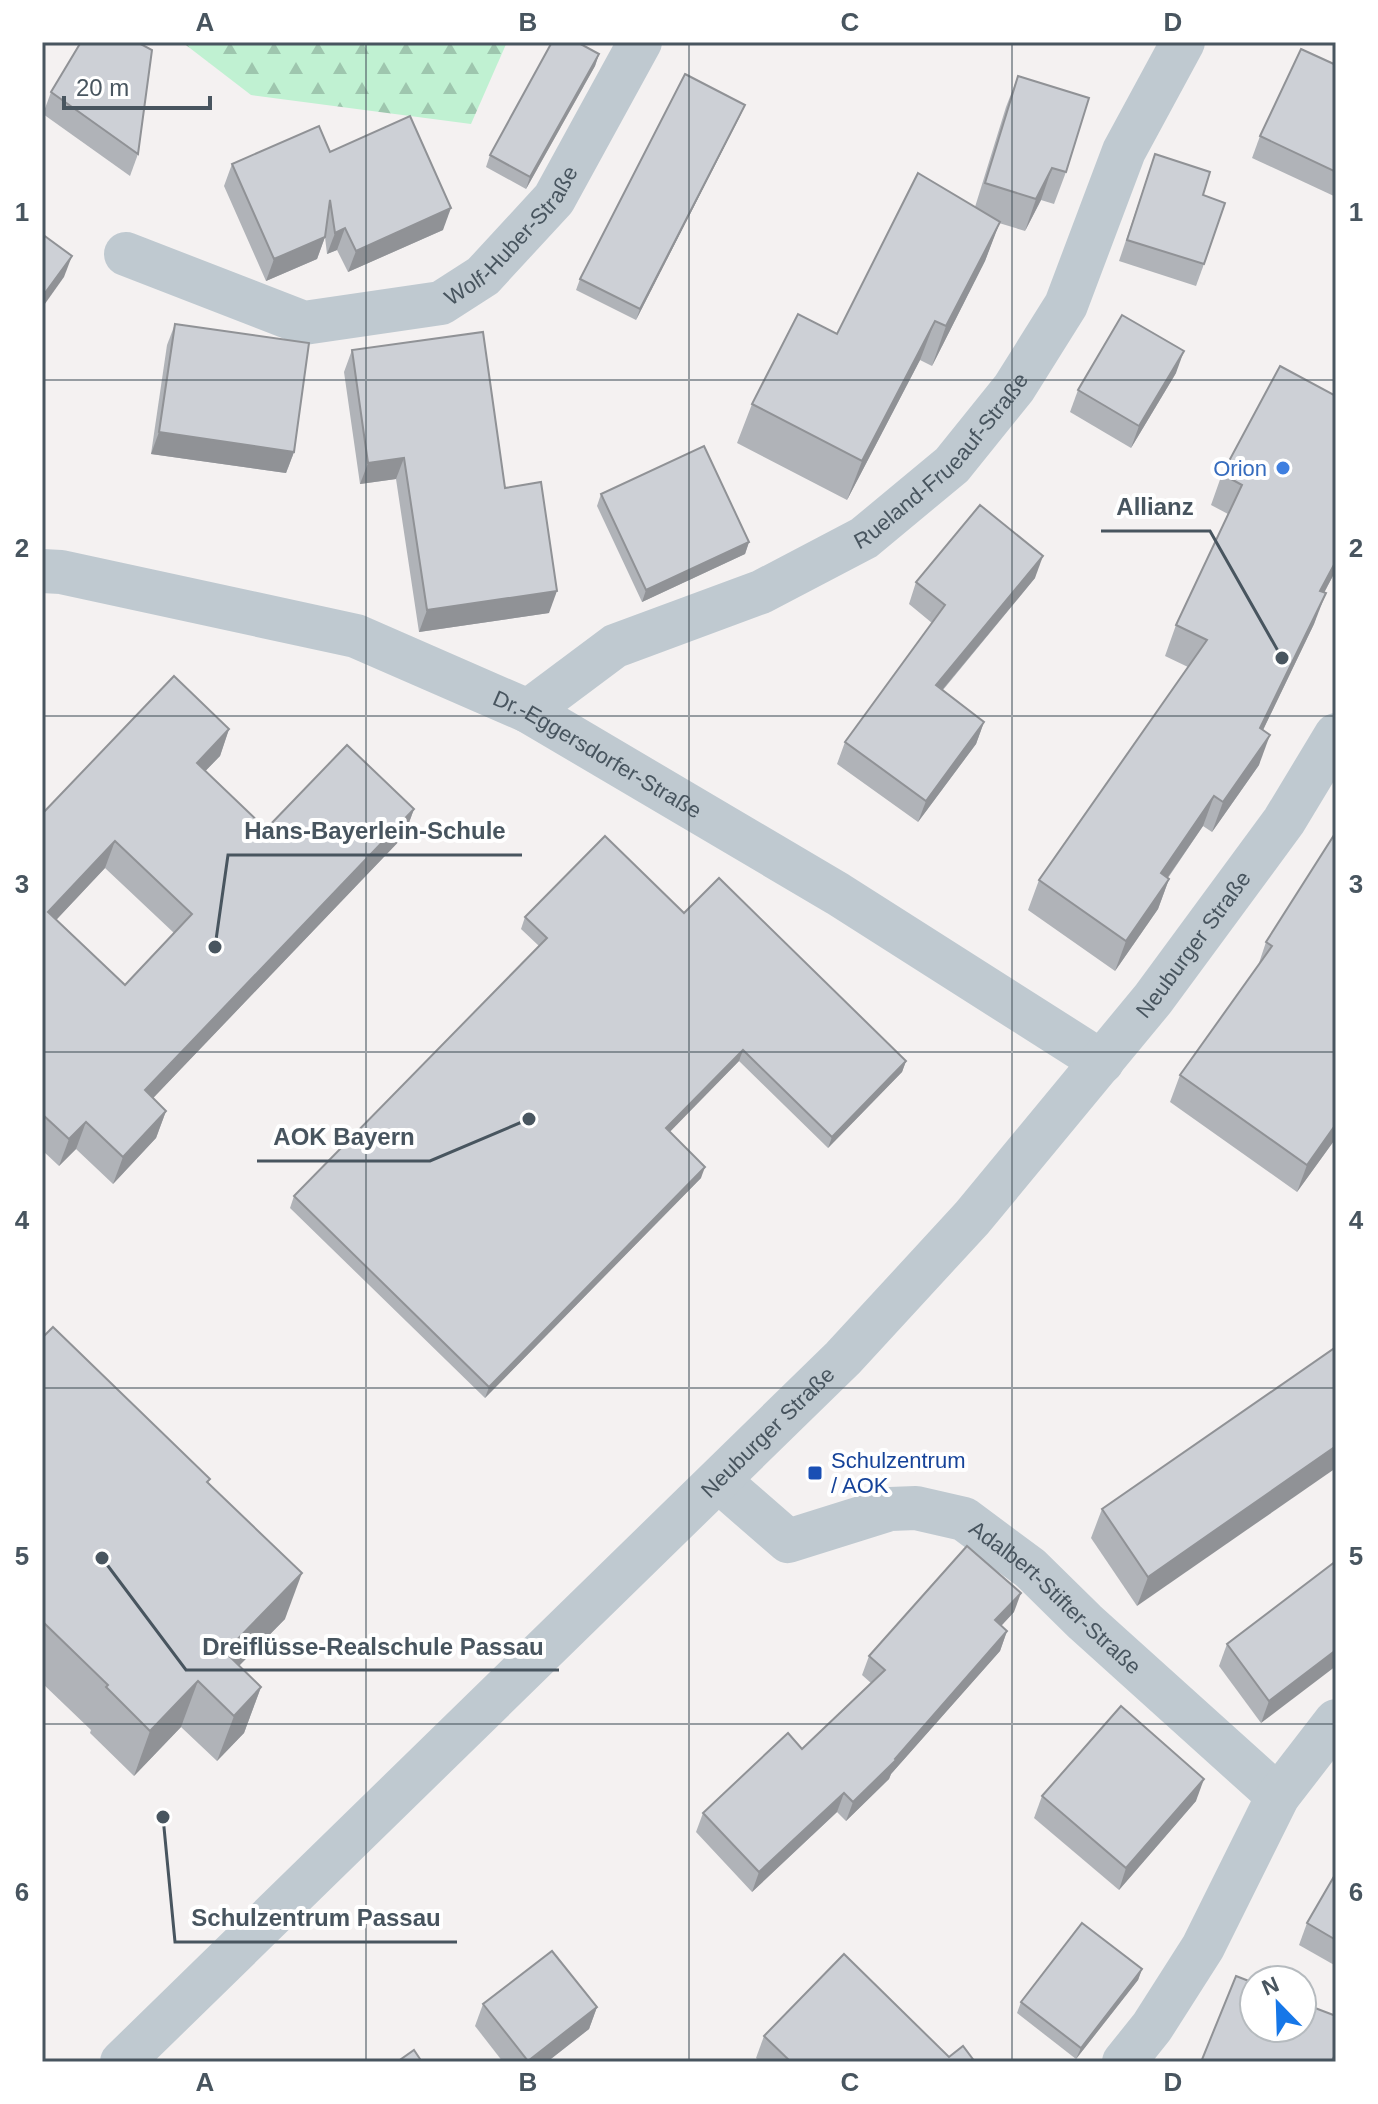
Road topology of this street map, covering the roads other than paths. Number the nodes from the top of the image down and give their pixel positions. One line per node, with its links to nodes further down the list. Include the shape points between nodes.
1 (640, 42): 3 (street, Wolf-Huber-Straße, via 554,199 483,276 441,303 304,323)
2 (1183, 42): 5 (street, Rueland-Frueauf-Straße, via 1124,151 1066,305 1014,388 952,465 864,538 761,592 615,646)
3 (126, 254)
4 (42, 571): 5 (street, Dr.-Eggersdorfer-Straße, via 356,636)
5 (528, 711): 7 (street, Dr.-Eggersdorfer-Straße, via 838,894)
6 (1336, 735): 7 (street, Neuburger Straße, via 1284,821)
7 (1102, 1062): 8 (street, Neuburger Straße, via 972,1218 843,1358)
8 (719, 1481): 10 (street, Adalbert-Stifter-Straße, via 788,1541 890,1509 916,1508 964,1519 1030,1568); 11 (street, Neuburger Straße)
9 (1336, 1721): 10 (street)
10 (1278, 1796): 12 (street, via 1203,1947)
11 (122, 2062)
12 (1124, 2062)

